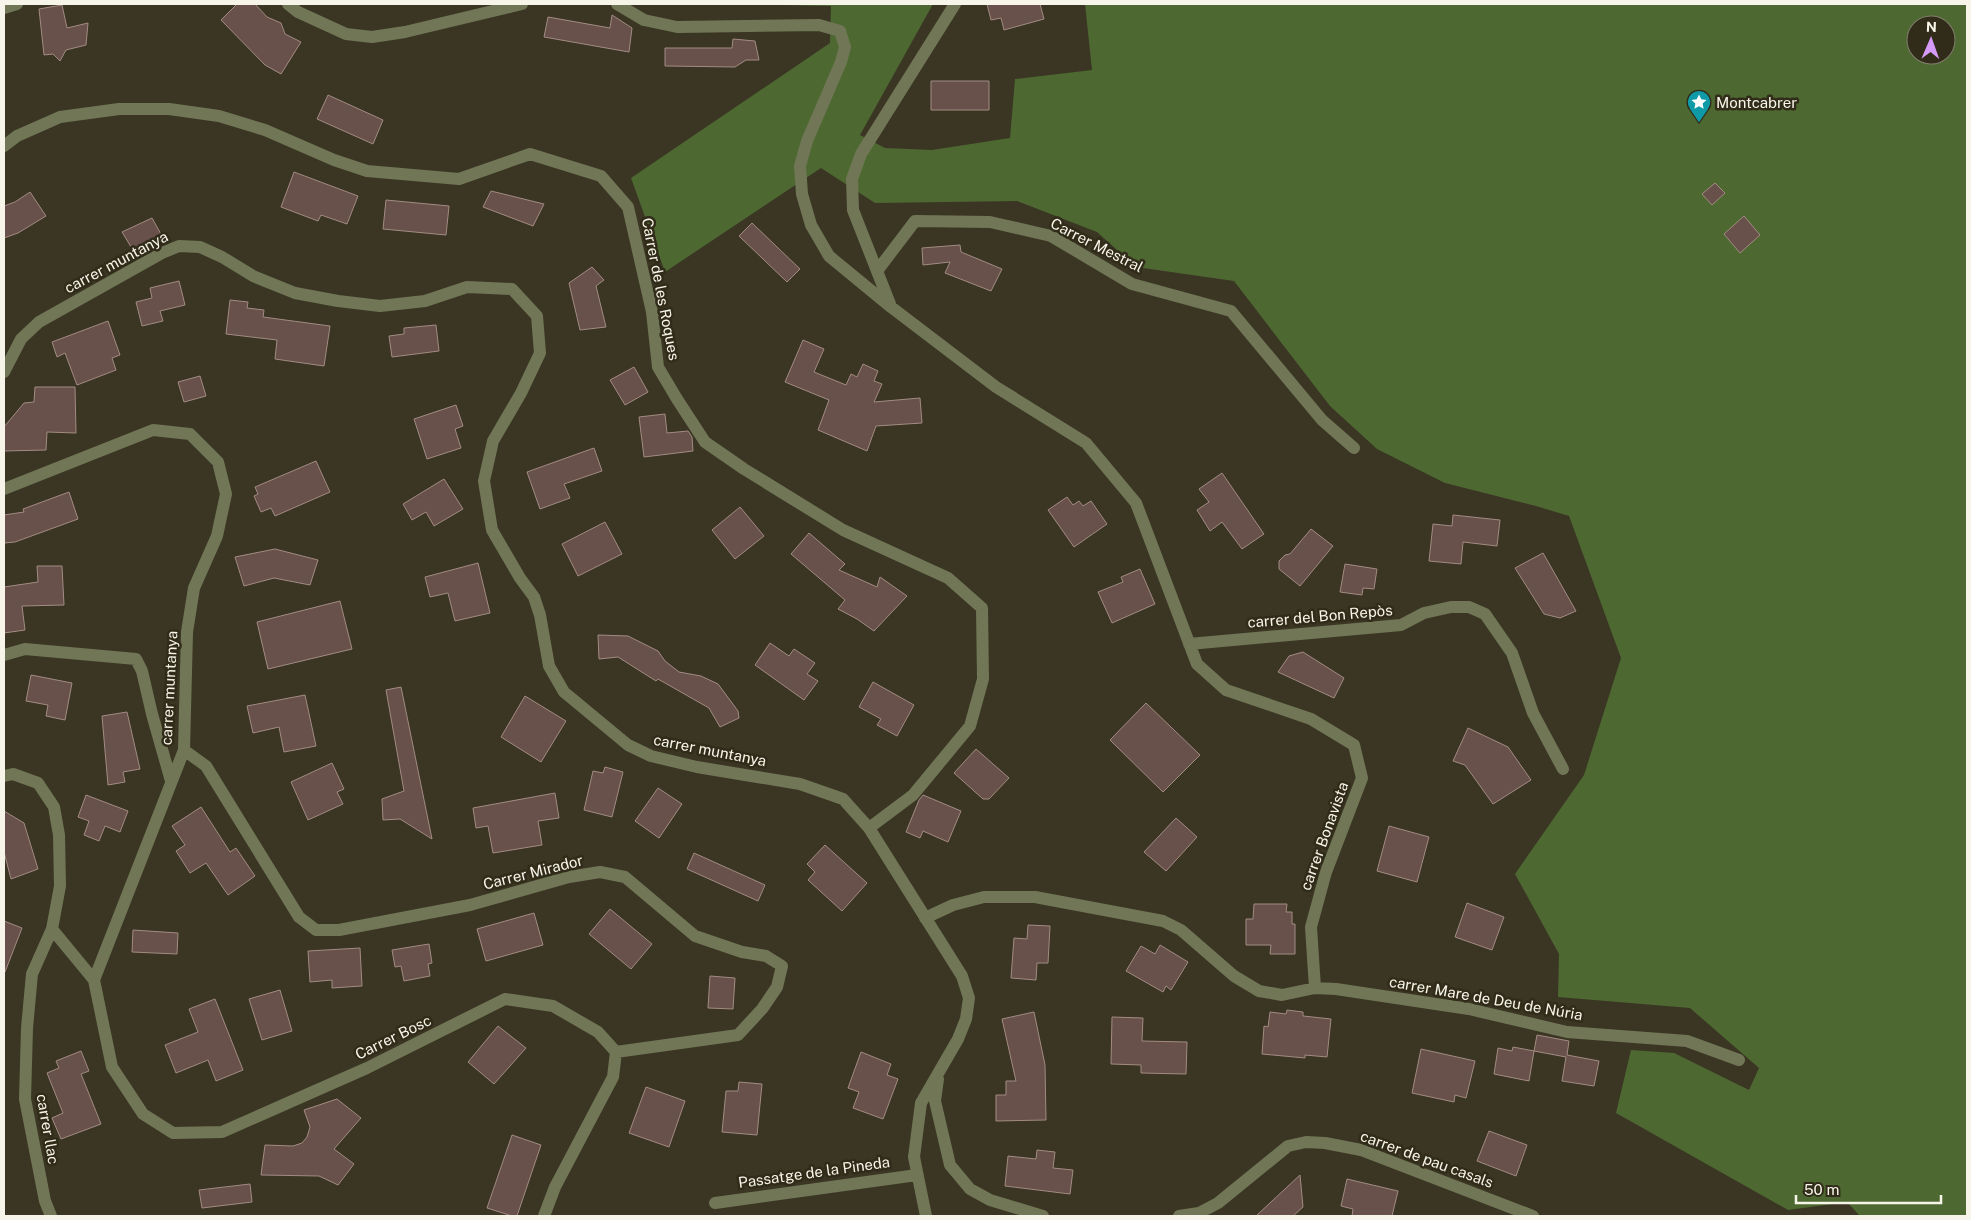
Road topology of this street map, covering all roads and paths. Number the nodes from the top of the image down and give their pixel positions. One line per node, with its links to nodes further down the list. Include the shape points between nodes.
1 (17, 4): 6 (street)
2 (288, 4): 3 (street, via 298,12 346,34 372,37)
3 (522, 4)
4 (617, 4): 9 (street, via 644,20 677,27 819,25 840,31 845,47 807,141 800,166 802,194 811,225 829,256)
5 (955, 4): 8 (street, via 861,154 852,179 853,210)
6 (4, 8)
7 (4, 146): 19 (street, Carrer de les Roques, via 17,136 60,116 119,109 169,109 219,116 265,130 367,171 459,179 530,154 601,176 628,207 652,312 658,367 705,442 843,530 948,578 982,608 984,679 970,726 914,795)
8 (877, 271): 9 (street); 11 (street, Carrer Mestral, via 915,221 990,222 1051,236 1132,284 1231,312 1322,420)
9 (891, 307): 13 (street, via 996,387 1086,443 1136,503)
10 (4, 372): 19 (street, carrer muntanya, via 21,339 39,322 179,246 200,246 253,276 295,293 338,301 380,306 425,301 467,287 512,289 537,316 540,353 493,441 484,481 492,530 534,597 549,666 564,692 628,745 651,756 800,784 842,799)
11 (1354, 448)
12 (4, 489): 15 (street, carrer muntanya, via 153,430 190,434 218,462 226,494 217,536 194,588 187,632)
13 (1189, 644): 16 (street, carrer del Bon Repòs, via 1401,625 1424,613 1469,607 1485,614 1512,653 1533,713); 23 (street, carrer Bonavista, via 1197,664 1226,690 1311,719 1354,745 1362,778 1326,872 1311,927)
14 (4, 655): 18 (street, via 25,650 136,660 142,671)
15 (184, 750): 18 (street, carrer muntanya); 24 (street, Carrer Mirador, via 206,766 299,917 316,930 339,930 470,905 569,877 600,872 625,877 695,936 742,952 766,956 782,966 777,987 738,1035)
16 (1563, 769)
17 (4, 776): 21 (street, via 14,774 38,783 54,807 59,835 60,886)
18 (171, 781): 22 (street, carrer muntanya)
19 (869, 828): 20 (street, carrer muntanya)
20 (925, 918): 23 (street, carrer Mare de Deu de Núria, via 953,905 984,897 1035,897 1163,921 1181,930 1234,976 1259,991 1282,995); 26 (street, carrer muntanya, via 962,976 968,998 966,1019)
21 (52, 929): 22 (street); 29 (street, carrer llac, via 32,974 25,1099 45,1201)
22 (94, 980): 24 (street, Carrer Bosc, via 112,1067 143,1114 173,1133 222,1132 367,1068 505,999 553,1006 598,1032)
23 (1315, 988): 25 (street, carrer Mare de Deu de Núria, via 1469,1009 1567,1032 1687,1041)
24 (616, 1052): 30 (street, via 613,1077 555,1187)
25 (1739, 1060)
26 (938, 1075): 27 (street, carrer muntanya, via 921,1103 914,1157); 32 (street, via 935,1101 950,1166 970,1189 990,1200)
27 (917, 1175): 28 (street, Passatge de la Pineda); 31 (street, carrer muntanya)
28 (715, 1203)
29 (51, 1216)
30 (544, 1216)
31 (926, 1216)
32 (1044, 1216)
33 (1179, 1216): 34 (street, carrer de pau casals, via 1199,1213 1218,1203 1288,1146 1306,1142 1361,1150)
34 (1533, 1216)

